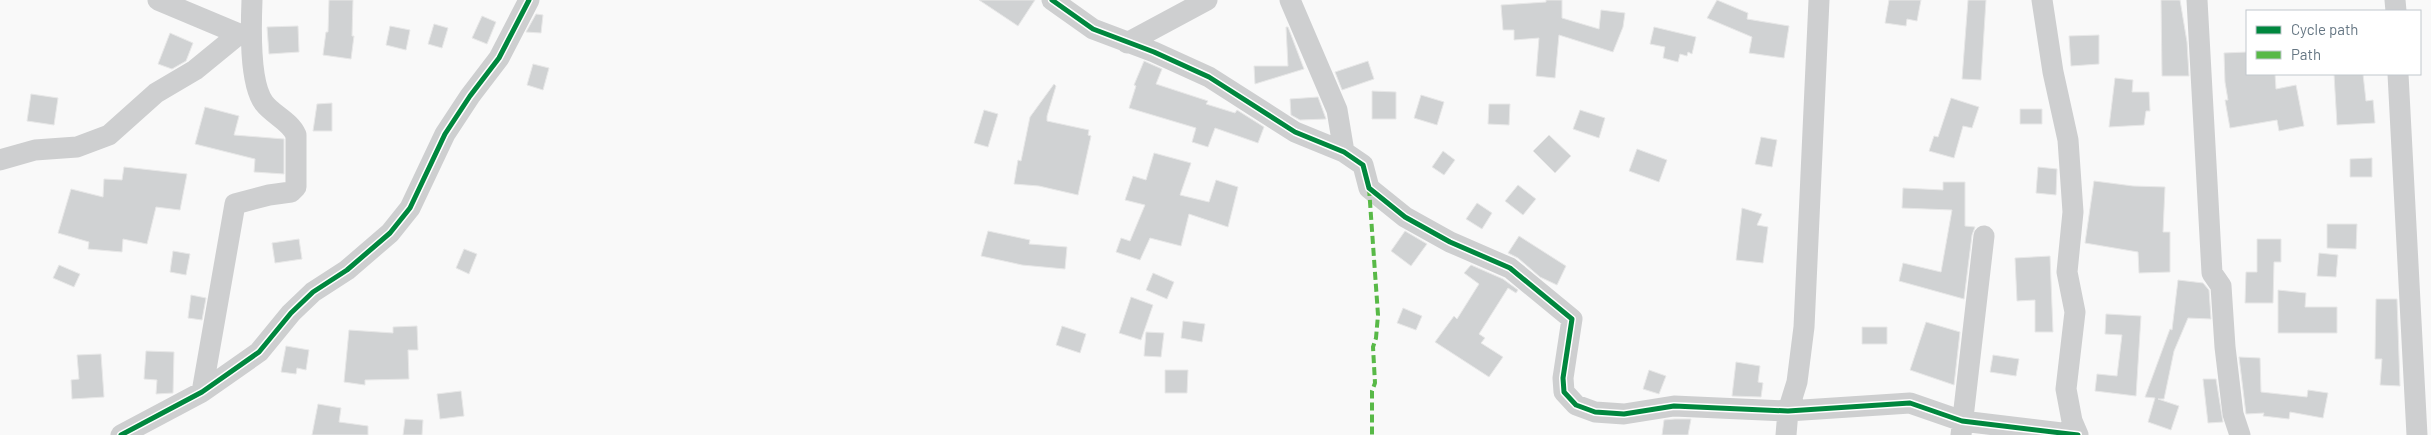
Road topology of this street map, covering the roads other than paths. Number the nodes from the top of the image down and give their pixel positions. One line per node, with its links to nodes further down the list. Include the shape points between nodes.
1 (158, 0): 10 (street)
2 (252, 0): 10 (street)
3 (529, 0): 16 (street, via 499,58 445,134 410,208 390,233 347,270 313,292 291,313 260,352)
4 (1052, 0): 11 (street, via 1093,29)
5 (1207, 0): 11 (street)
6 (1290, 0): 13 (street, via 1337,110)
7 (1819, 0): 17 (street, via 1804,327 1797,382)
8 (2042, 0): 22 (street, via 2068,140 2072,212 2067,272 2075,312 2066,389 2072,422)
9 (2198, 0): 23 (street, via 2212,273 2221,286 2233,414)
10 (245, 35): 14 (street, via 156,93 109,135 77,147 35,150); 16 (street, via 257,88 264,102 293,128 296,135 296,187 291,192 234,204)
11 (1127, 43): 13 (street, via 1209,77 1295,132)
12 (2398, 75): 24 (street)
13 (1344, 152): 17 (street, via 1363,165 1369,188 1405,217 1450,242 1510,268 1572,319 1563,378 1564,392 1576,404 1594,412 1624,414 1674,406)
14 (3, 164)
15 (1984, 236): 19 (street)
16 (202, 392): 18 (street)
17 (1788, 411): 19 (street, via 1910,404); 21 (street)
18 (144, 428): 20 (street)
19 (1961, 428): 22 (street)
20 (121, 435)
21 (1786, 435)
22 (2078, 435)
23 (2240, 435)
24 (2417, 435)

